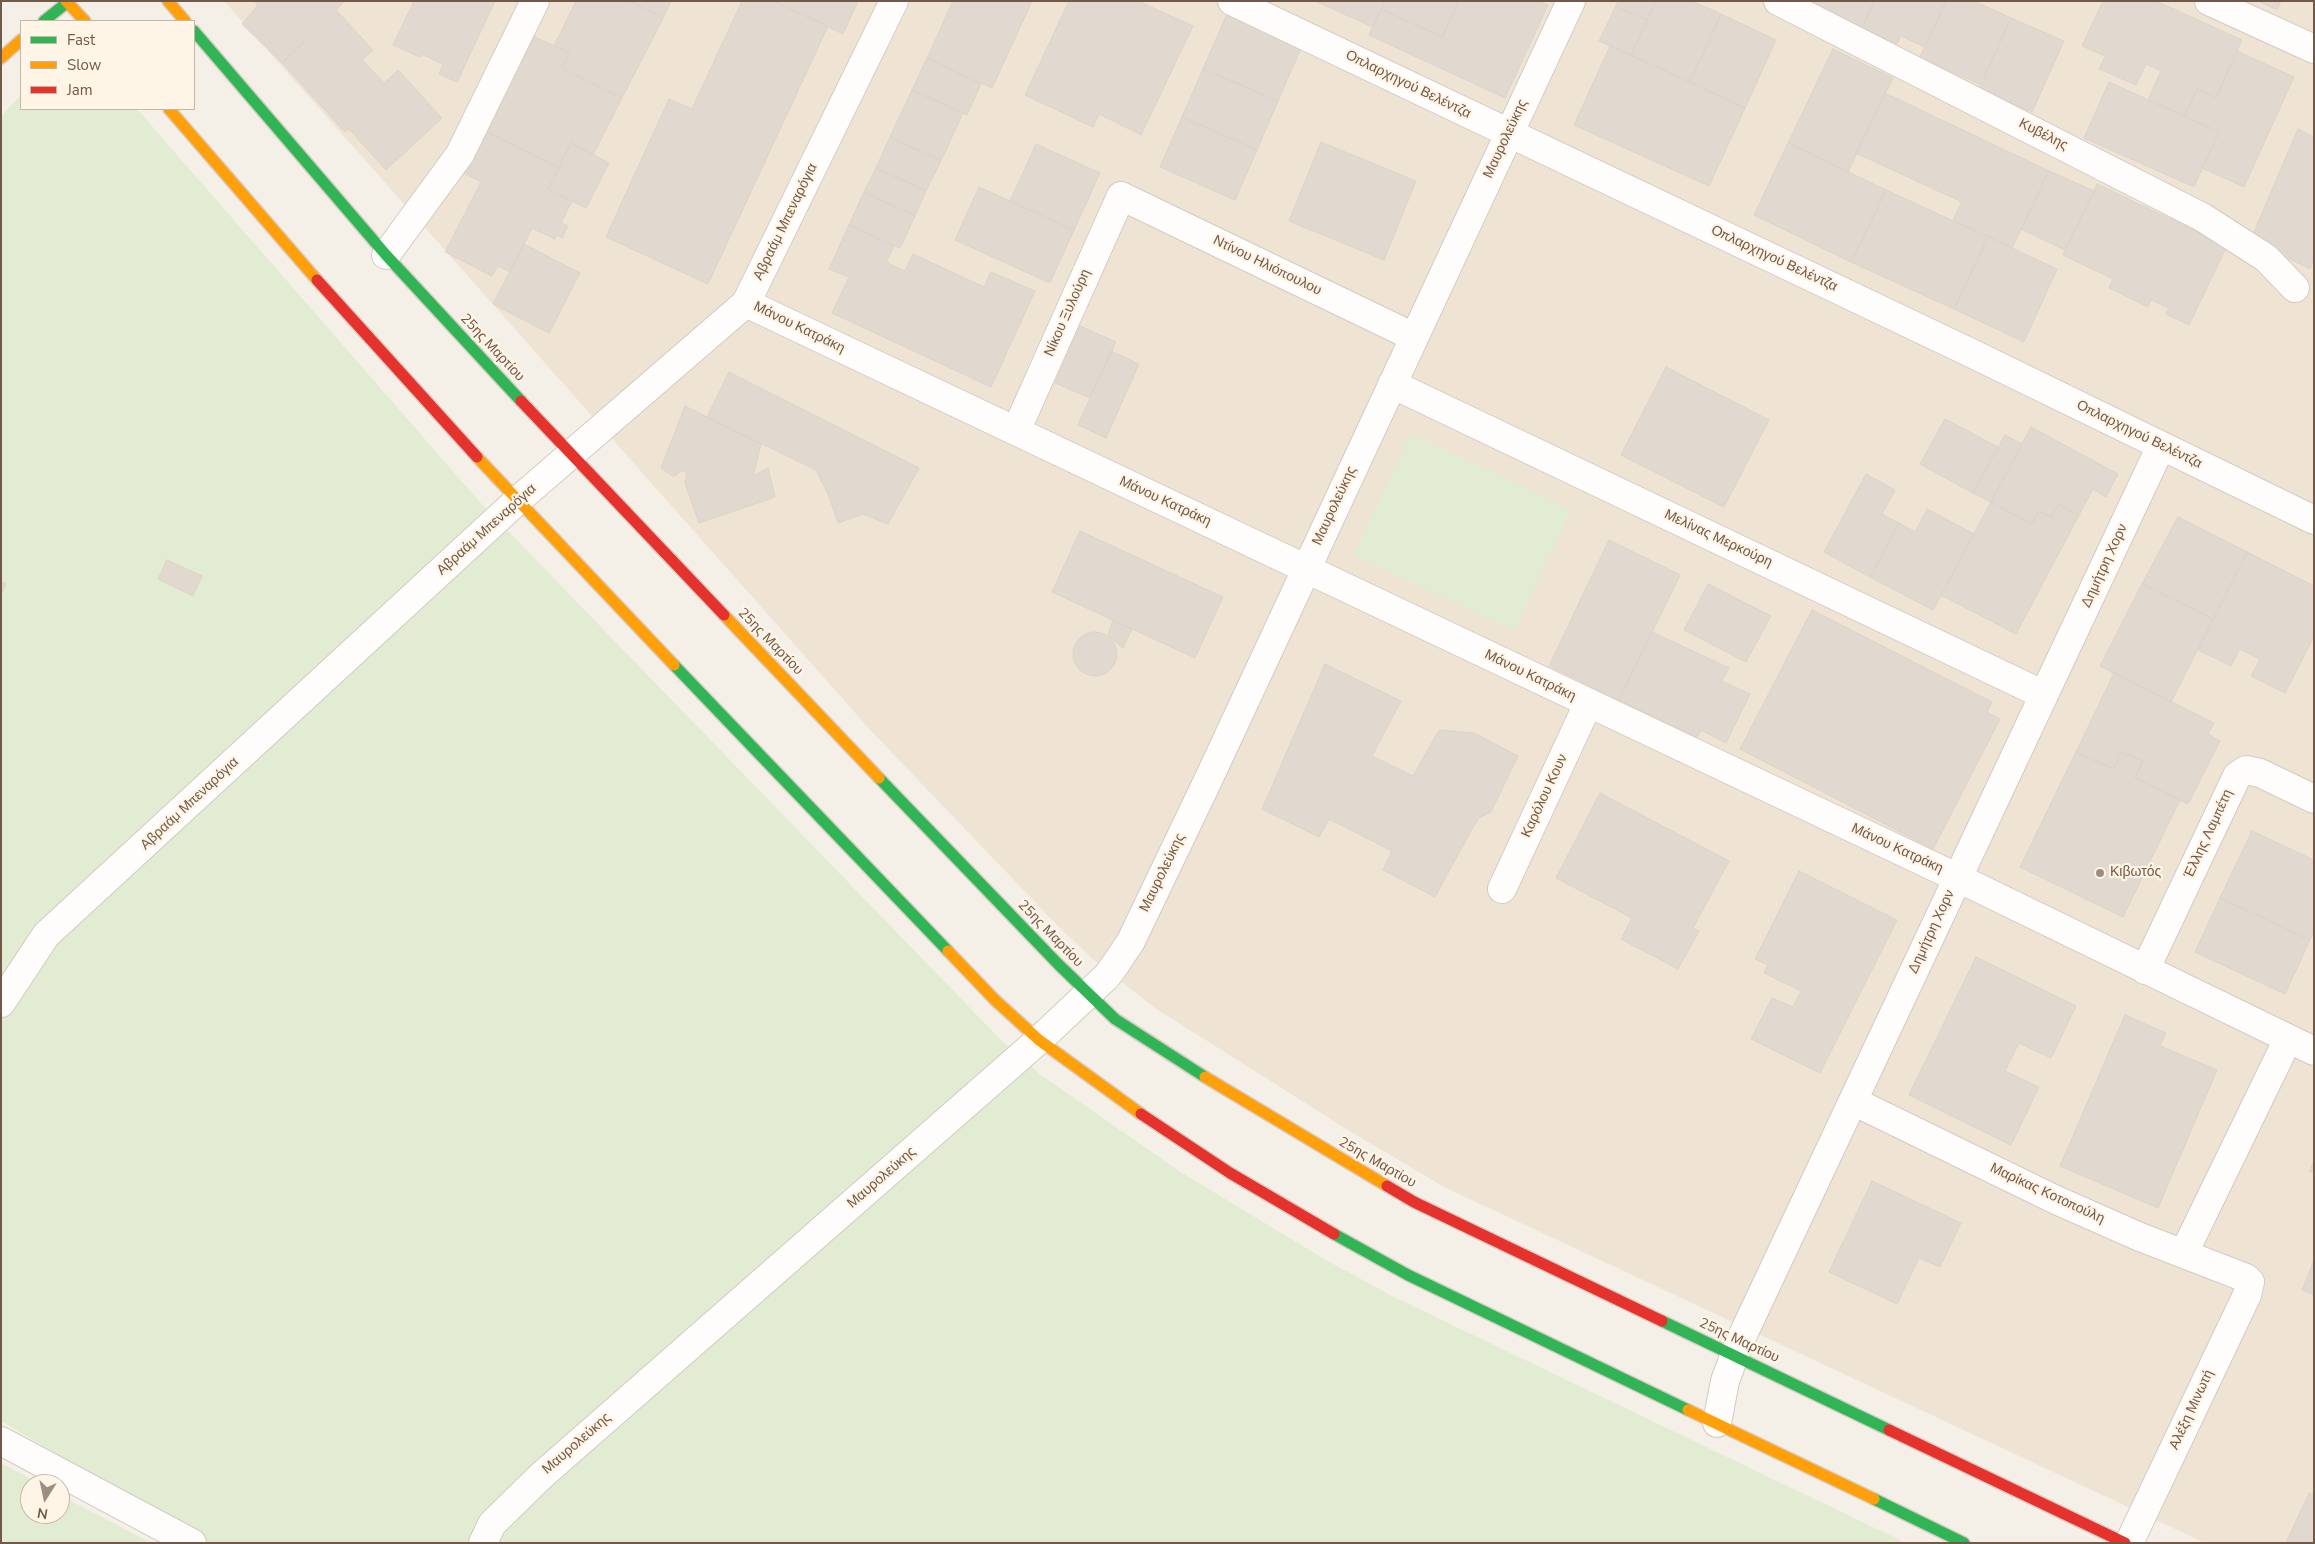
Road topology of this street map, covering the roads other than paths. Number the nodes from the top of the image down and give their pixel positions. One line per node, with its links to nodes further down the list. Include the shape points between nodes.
1 (168, 1): 11 (street)
2 (535, 1): 19 (street, via 460,154)
3 (894, 1): 21 (street, Αβραάμ Μπεναρόγια)
4 (1232, 1): 17 (street, Οπλαρχηγού Βελέντζα)
5 (1571, 1): 17 (street, Μαυρολεύκης)
6 (1778, 1): 20 (street, Κυβέλης, via 2202,216 2266,258)
7 (2209, 1): 14 (street)
8 (68, 2): 9 (street); 10 (street)
9 (45, 20)
10 (84, 20)
11 (184, 20)
12 (195, 32): 19 (street, 25ης Μαρτίου)
13 (20, 41): 15 (street)
14 (2314, 49)
15 (1, 58)
16 (170, 110): 27 (street, via 336,302)
17 (1508, 133): 22 (street, Μαυρολεύκης); 25 (street, Οπλαρχηγού Βελέντζα)
18 (1121, 196): 22 (street, Ντίνου Ηλιόπουλου); 24 (street, Νίκου Ξυλούρη)
19 (386, 255): 26 (street, 25ης Μαρτίου)
20 (2295, 288)
21 (746, 303): 24 (street, Μάνου Κατράκη); 26 (street, Αβραάμ Μπεναρόγια)
22 (1414, 337): 23 (street, Μαυρολεύκης)
23 (1392, 384): 29 (street, Μαυρολεύκης); 30 (street, Μελίνας Μερκούρη)
24 (1016, 431): 29 (street, Μάνου Κατράκη)
25 (2161, 446): 28 (street, Οπλαρχηγού Βελέντζα); 30 (street, Δημήτρη Χορν)
26 (572, 455): 27 (street, Αβραάμ Μπεναρόγια); 36 (street, 25ης Μαρτίου)
27 (517, 501): 37 (street, Αβραάμ Μπεναρόγια, via 46,936); 39 (street, via 995,1000)
28 (2314, 520)
29 (1306, 569): 31 (street, Μάνου Κατράκη); 36 (street, Μαυρολεύκης, via 1131,941 1107,976)
30 (2044, 695): 33 (street, Δημήτρη Χορν)
31 (1588, 704): 33 (street, Μάνου Κατράκη); 34 (street, Καρόλου Κουν)
32 (2314, 799): 35 (street, Έλλης Λαμπέτη, via 2260,773 2246,770 2237,776)
33 (1958, 878): 35 (street, Μάνου Κατράκη); 41 (street, Δημήτρη Χορν)
34 (1502, 889)
35 (2145, 970): 38 (street, Μάνου Κατράκη)
36 (1088, 994): 39 (street, Μαυρολεύκης); 44 (street, 25ης Μαρτίου, via 1116,1019 1158,1048 1414,1202)
37 (1, 1003)
38 (2288, 1039): 40 (street, Μάνου Κατράκη); 42 (street)
39 (1039, 1040): 45 (street, via 1152,1121 1300,1215 1408,1275); 48 (street, Μαυρολεύκης, via 541,1476 492,1524)
40 (2314, 1051)
41 (1853, 1101): 42 (street, Μαρίκας Κοτοπούλη, via 2056,1200); 44 (street, Δημήτρη Χορν)
42 (2184, 1253): 43 (street, Μαρίκας Κοτοπούλη)
43 (2246, 1278): 51 (street, Αλέξη Μινωτή, via 2250,1282 2247,1295)
44 (1734, 1355): 45 (street, Δημήτρη Χορν); 50 (street, 25ης Μαρτίου)
45 (1717, 1423): 49 (street)
46 (1, 1441): 47 (street)
47 (192, 1543)
48 (483, 1543)
49 (1964, 1543)
50 (2125, 1543)
51 (2129, 1543)

